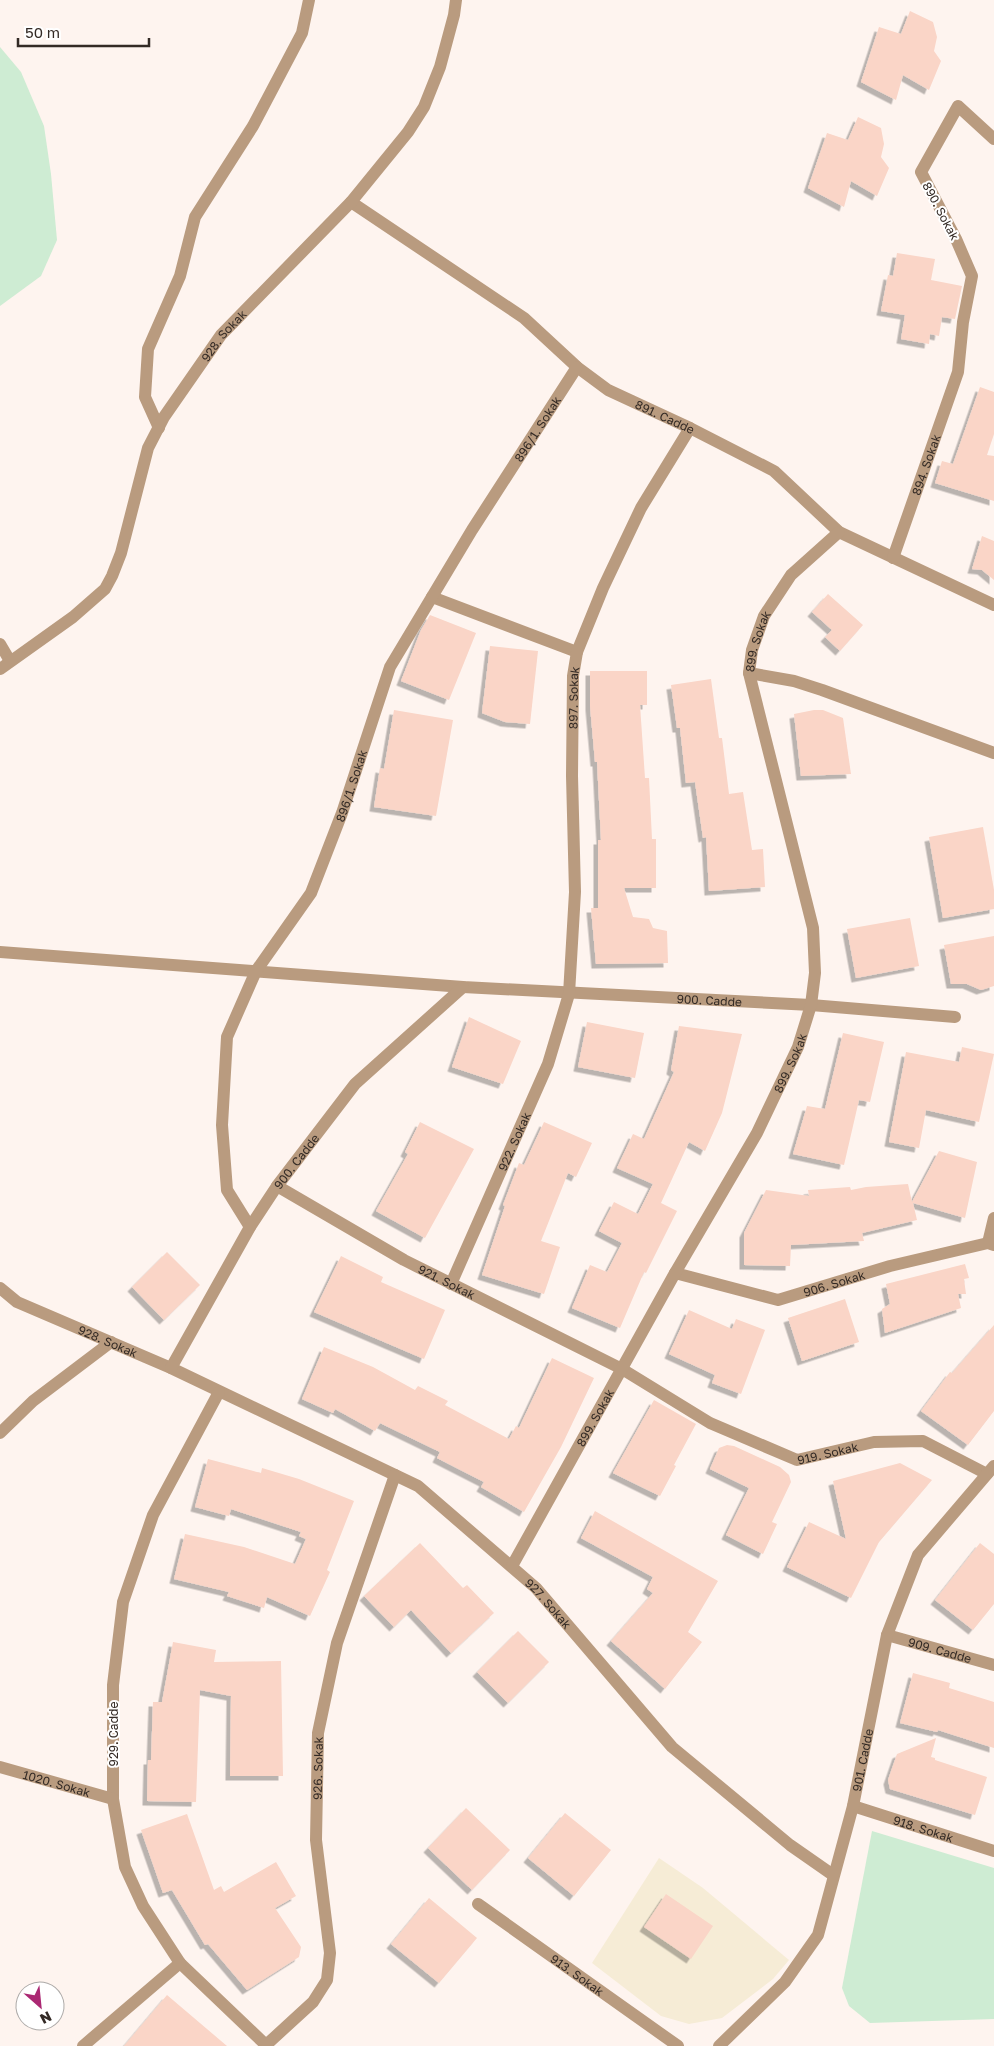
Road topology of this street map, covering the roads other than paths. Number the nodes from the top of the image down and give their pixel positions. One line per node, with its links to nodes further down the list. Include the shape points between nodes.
1 (309, 0): 7 (street, via 302,33 258,118 195,217 180,276 148,349 145,397)
2 (456, 0): 4 (street, 928. Sokak, via 440,67 424,107 408,132)
3 (994, 140): 6 (street, 890. Sokak, via 958,106 921,172 972,276)
4 (351, 202): 5 (street, 891. Cadde, via 524,318); 7 (street, 928. Sokak, via 221,335)
5 (577, 367): 8 (street, 891. Cadde, via 608,390); 11 (street, 896/1. Sokak)
6 (958, 372): 10 (street, 894. Sokak)
7 (159, 428): 15 (street, 928. Sokak, via 148,448 121,553 105,589 72,617)
8 (690, 428): 9 (street, 891. Cadde, via 774,471); 14 (street, 897. Sokak, via 641,508)
9 (839, 532): 10 (street, 891. Cadde); 17 (street, 899. Sokak, via 791,575 764,616 752,650)
10 (893, 558): 12 (street, 891. Cadde)
11 (432, 597): 14 (street); 20 (street, 896/1. Sokak, via 390,667 342,813 311,892)
12 (994, 605)
13 (0, 644): 15 (street)
14 (577, 652): 22 (street, 897. Sokak, via 573,676 572,776 575,892)
15 (10, 660): 16 (street, 928. Sokak)
16 (0, 669)
17 (749, 672): 18 (street, via 822,690); 23 (street, 899. Sokak, via 813,928 815,972)
18 (994, 754)
19 (0, 952): 20 (street, 900. Cadde)
20 (256, 971): 21 (street, 900. Cadde); 27 (street, 896/1. Sokak, via 227,1037 222,1125 227,1190)
21 (463, 987): 22 (street, 900. Cadde); 25 (street, 900. Cadde, via 356,1084)
22 (569, 994): 23 (street, 900. Cadde); 30 (street, 922. Sokak, via 548,1064)
23 (811, 1005): 24 (street, 900. Cadde); 29 (street, 899. Sokak, via 798,1047 756,1133)
24 (955, 1017)
25 (277, 1186): 27 (street, 900. Cadde); 30 (street, 921. Sokak)
26 (994, 1218): 28 (street)
27 (250, 1227): 33 (street, 900. Cadde)
28 (991, 1244): 29 (street, 906. Sokak, via 890,1266 778,1300)
29 (675, 1273): 34 (street, 899. Sokak)
30 (451, 1284): 34 (street, 921. Sokak)
31 (0, 1288): 32 (street, 928. Sokak, via 17,1302)
32 (111, 1342): 33 (street, 928. Sokak); 36 (street, via 33,1401)
33 (171, 1368): 35 (street, 928. Sokak)
34 (622, 1369): 37 (street, 919. Sokak, via 710,1423 797,1460 874,1442 923,1441); 39 (street, 899. Sokak)
35 (219, 1392): 38 (street, 927. Sokak); 43 (street, 929. Cadde, via 153,1516 123,1602 112,1685)
36 (0, 1433)
37 (991, 1470): 40 (street, 901. Cadde, via 918,1555)
38 (395, 1475): 39 (street, 927. Sokak, via 418,1486); 50 (street, 926. Sokak, via 337,1643 318,1733 316,1840 330,1953 327,1980 313,2002)
39 (512, 1566): 46 (street, 927. Sokak, via 536,1588 672,1748 790,1845)
40 (887, 1634): 41 (street, 909. Cadde); 44 (street, 901. Cadde)
41 (994, 1665)
42 (0, 1767): 43 (street, 1020. Sokak)
43 (113, 1799): 48 (street, 929. Cadde, via 125,1867 142,1906)
44 (853, 1806): 45 (street, 918. Sokak); 46 (street, 901. Cadde)
45 (994, 1851)
46 (833, 1875): 52 (street, 901. Cadde, via 818,1935 785,1982)
47 (478, 1904): 51 (street, 913. Sokak)
48 (180, 1963): 49 (street); 50 (street, 929. Cadde)
49 (83, 2046)
50 (266, 2046)
51 (678, 2046)
52 (719, 2046)

